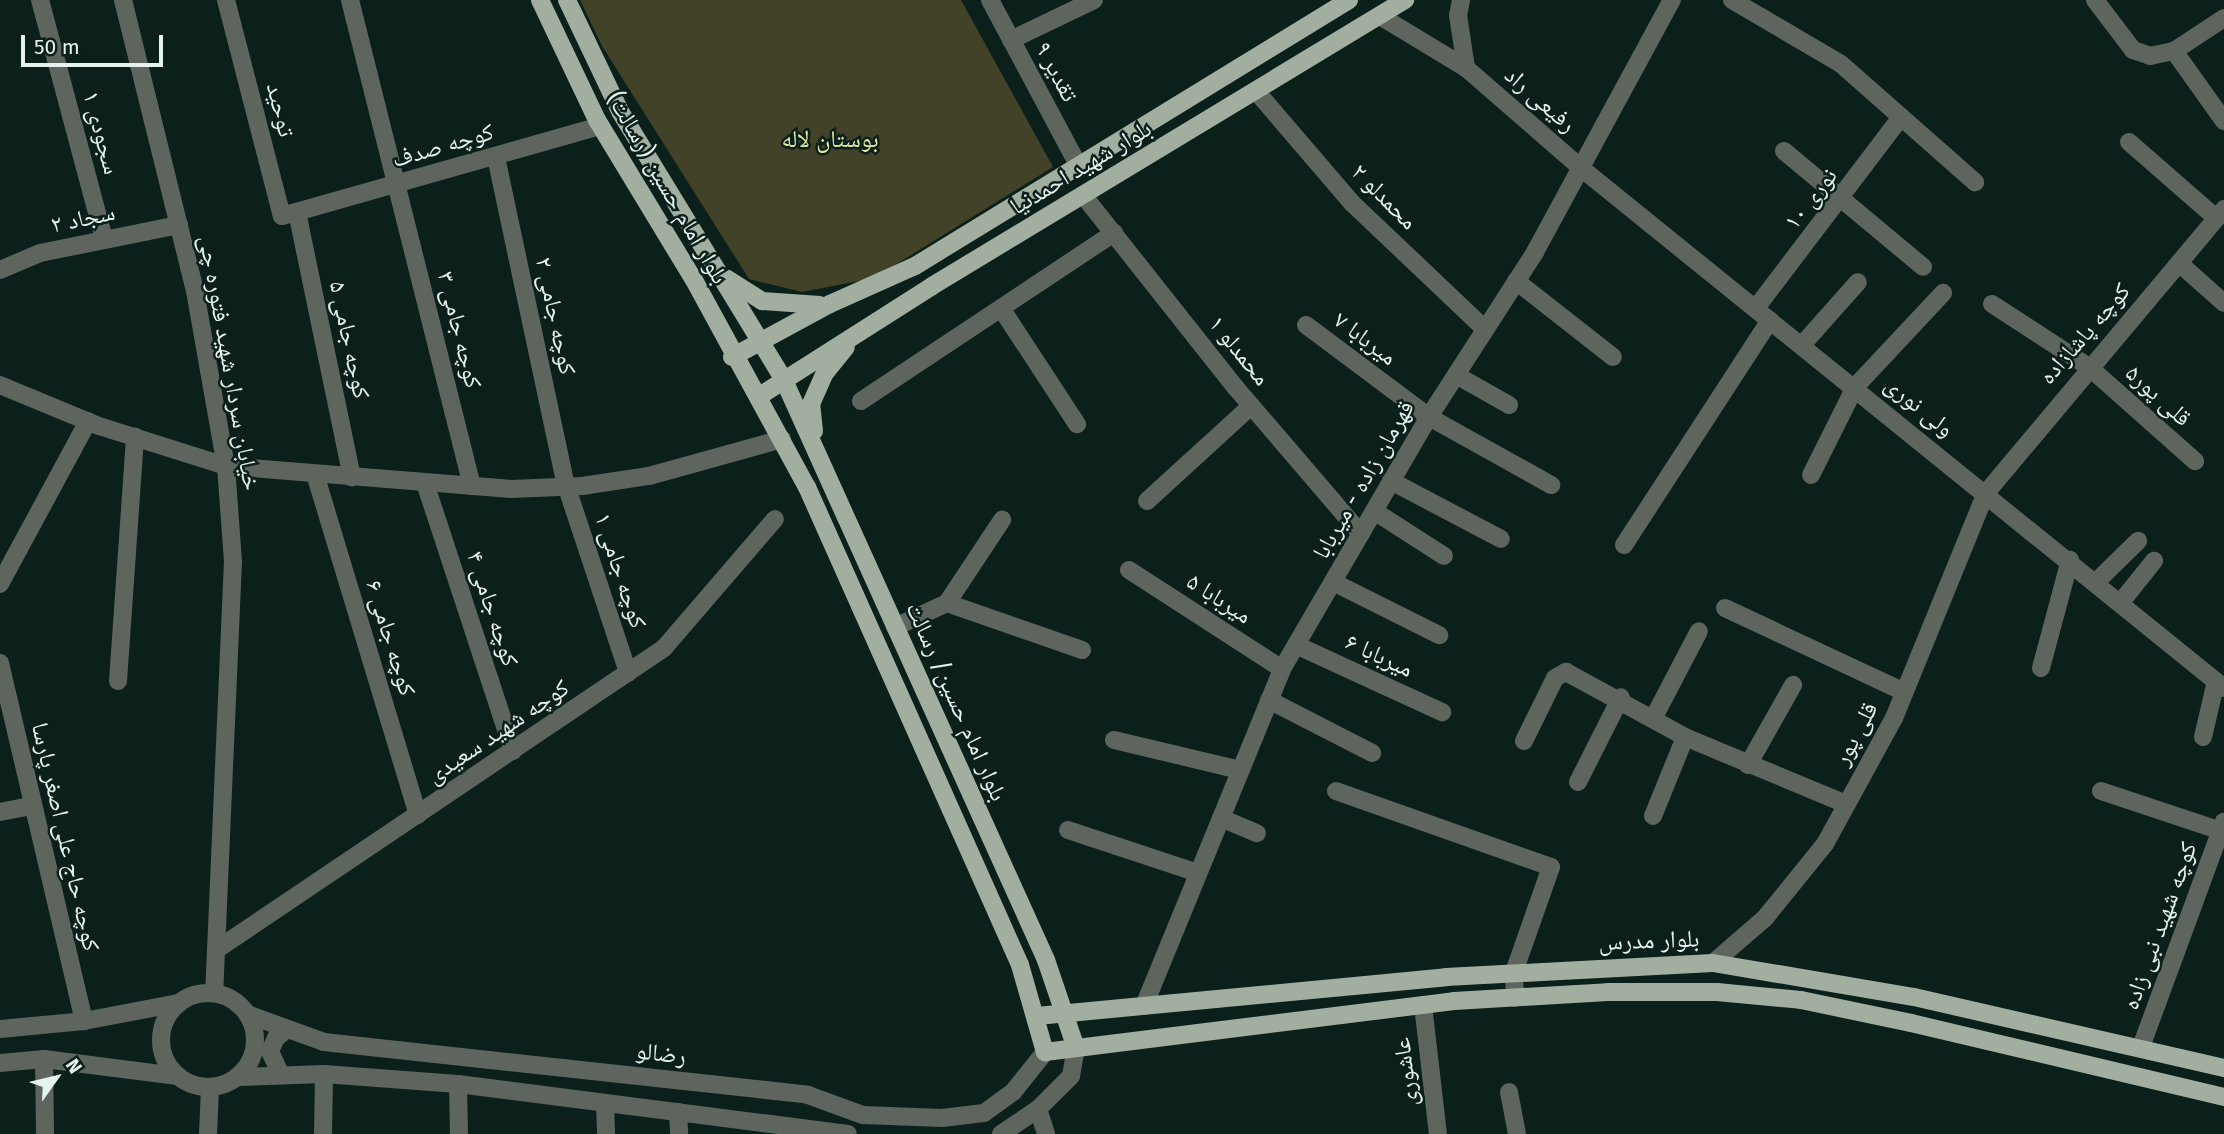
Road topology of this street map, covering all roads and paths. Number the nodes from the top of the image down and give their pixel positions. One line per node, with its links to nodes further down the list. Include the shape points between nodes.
1 (40, 0): 37 (street, سجودی ۱)
2 (123, 0): 35 (street, خیابان سردار شهید فتوره چی)
3 (226, 0): 33 (street, توحید, via 282,216)
4 (350, 0): 30 (street, کوچه جامی ۳)
5 (540, 0): 23 (main road, بلوار امام حسین (رسالت))
6 (566, 0): 41 (main road, بلوار امام حسین (رسالت), via 621,113)
7 (990, 0): 17 (street, ۹ تقدیر)
8 (1094, 0): 17 (street)
9 (1349, 0): 27 (main road, بلوار شهید احمدنیا)
10 (1405, 0): 15 (main road, بلوار شهید احمدنیا)
11 (1461, 0): 19 (street, رفیعی راد, via 1458,15)
12 (1672, 0): 28 (street, قهرمان زاده - میربابا)
13 (1732, 0): 21 (street, via 1841,64)
14 (2095, 0): 18 (street, via 2133,50 2150,56)
15 (1380, 16): 19 (street, رفیعی راد); 20 (main road, بلوار شهید احمدنیا)
16 (2224, 18): 18 (street)
17 (1011, 40): 27 (street, ۹ تقدیر)
18 (2174, 51): 22 (street)
19 (1466, 68): 28 (street, رفیعی راد)
20 (1256, 91): 31 (main road, بلوار شهید احمدنیا); 52 (street, محمدلو ۲, via 1352,203)
21 (1901, 117): 29 (street); 32 (street, نوری ۱۰)
22 (2224, 121)
23 (601, 126): 26 (street, کوچه صدف); 56 (main road, بلوار امام حسین (رسالت), via 694,280)
24 (2129, 142): 34 (street)
25 (1784, 151): 32 (street)
26 (496, 156): 30 (street, کوچه صدف); 80 (street, کوچه جامی ۲)
27 (1079, 167): 46 (main road, بلوار شهید احمدنیا, via 915,267)
28 (1581, 168): 42 (street, قهرمان زاده - میربابا); 49 (street, ولی نوری)
29 (1975, 183)
30 (399, 184): 33 (street, کوچه صدف); 82 (street, کوچه جامی ۳)
31 (1083, 195): 36 (street, محمدلو ۱); 53 (main road, بلوار شهید احمدنیا)
32 (1841, 201): 39 (street); 49 (street, نوری ۱۰)
33 (297, 212): 77 (street, کوچه جامی ۵)
34 (2220, 214): 38 (street, کوچه پاشازاده)
35 (179, 225): 37 (street, سجاد ۲); 74 (street, خیابان سردار شهید فتوره چی)
36 (1114, 233): 48 (street); 66 (street, محمدلو ۱)
37 (104, 239): 40 (street, سجاد ۲, via 40,253)
38 (2179, 263): 45 (street); 58 (street, کوچه پاشازاده)
39 (1923, 267)
40 (0, 270)
41 (720, 274): 46 (main road, via 762,301 799,307); 54 (main road, بلوار امام حسین (رسالت))
42 (1516, 281): 52 (street, قهرمان زاده - میربابا); 57 (street)
43 (1858, 282): 55 (street)
44 (1943, 293): 62 (street)
45 (2224, 303)
46 (830, 304): 54 (main road, بلوار شهید احمدنیا)
47 (1992, 304): 58 (street, قلی پور۵)
48 (1001, 308): 64 (street); 69 (street)
49 (1756, 308): 50 (street, ولی نوری)
50 (1770, 320): 55 (street, ولی نوری); 91 (street)
51 (1306, 325): 67 (street, میربابا ۷)
52 (1485, 329): 59 (street, قهرمان زاده - میربابا)
53 (854, 337): 60 (main road, بلوار شهید احمدنیا); 72 (main road, via 825,373 811,404)
54 (760, 340): 56 (main road, بلوار شهید احمدنیا); 60 (main road, بلوار امام حسین (رسالت))
55 (1802, 345): 62 (street, ولی نوری)
56 (732, 357): 63 (main road, بلوار امام حسین (رسالت))
57 (1614, 357)
58 (2089, 367): 73 (street, قلی پور۵); 83 (street, کوچه پاشازاده)
59 (1456, 375): 65 (street); 67 (street, قهرمان زاده - میربابا)
60 (783, 379): 63 (main road, بلوار شهید احمدنیا); 72 (main road, بلوار امام حسین/ رسالت)
61 (0, 385): 68 (street)
62 (1855, 387): 76 (street); 83 (street, ولی نوری)
63 (758, 397): 71 (main road, بلوار امام حسین/ رسالت)
64 (861, 401)
65 (1509, 405)
66 (1251, 406): 84 (street); 88 (street, محمدلو ۱)
67 (1429, 417): 78 (street, قهرمان زاده - میربابا); 81 (street, میربابا ۷)
68 (88, 421): 70 (street); 98 (street)
69 (1077, 424)
70 (135, 437): 74 (street); 111 (street)
71 (782, 439): 80 (street, via 649,476); 150 (main road, بلوار امام حسین/ رسالت, via 1014,953)
72 (815, 445): 102 (main road, بلوار امام حسین/ رسالت)
73 (2195, 461)
74 (226, 466): 75 (street); 140 (street, خیابان سردار شهید فتوره چی, via 233,561)
75 (316, 474): 77 (street); 133 (street, کوچه جامی ۶)
76 (1811, 475)
77 (352, 477): 79 (street)
78 (1391, 481): 85 (street, قهرمان زاده - میربابا); 89 (street)
79 (425, 483): 82 (street); 123 (street, کوچه جامی ۴)
80 (566, 485): 82 (street); 110 (street, کوچه جامی ۱)
81 (1551, 485)
82 (472, 486)
83 (1986, 493): 93 (street, ولی نوری); 114 (street, قلی پور)
84 (1147, 501)
85 (1374, 511): 88 (street, قهرمان زاده - میربابا); 92 (street)
86 (775, 519): 110 (street, کوچه شهید سعیدی, via 664,648)
87 (1002, 520): 99 (street)
88 (1360, 534): 96 (street, قهرمان زاده - میربابا)
89 (1501, 540)
90 (2138, 541): 97 (street)
91 (1624, 545)
92 (1444, 556)
93 (2070, 560): 97 (street, ولی نوری); 108 (street)
94 (2154, 561): 100 (street)
95 (1129, 570): 109 (street, میربابا ۵)
96 (1333, 582): 104 (street); 105 (street, قهرمان زاده - میربابا)
97 (2096, 582): 100 (street, ولی نوری)
98 (0, 584)
99 (947, 603): 102 (street); 106 (street)
100 (2121, 603): 112 (street, ولی نوری)
101 (1725, 608): 114 (street)
102 (895, 626): 148 (main road, بلوار امام حسین/ رسالت)
103 (1699, 631): 118 (street)
104 (1439, 635)
105 (1296, 645): 109 (street, قهرمان زاده - میربابا); 117 (street, میربابا ۶)
106 (1082, 650)
107 (0, 663): 131 (street, کوچه حاج علی اصغر پارسا)
108 (2040, 668)
109 (1282, 669): 116 (street, قهرمان زاده - میربابا)
110 (628, 673): 123 (street, کوچه شهید سعیدی)
111 (118, 681)
112 (2220, 684): 120 (street)
113 (1793, 685): 125 (street)
114 (1904, 692): 130 (street, قلی پور)
115 (1621, 698): 118 (street); 122 (street, via 1566,672 1561,674); 127 (street)
116 (1269, 700): 124 (street); 126 (street, قهرمان زاده - میربابا)
117 (1442, 712)
118 (1653, 719): 119 (street)
119 (1685, 737): 125 (street); 134 (street)
120 (2203, 737)
121 (1114, 740): 126 (street)
122 (1524, 741)
123 (513, 751): 133 (street, کوچه شهید سعیدی)
124 (1372, 753)
125 (1748, 765): 130 (street)
126 (1240, 770): 135 (street, قهرمان زاده - میربابا)
127 (1578, 782)
128 (2101, 790): 136 (street)
129 (1336, 791): 142 (street, via 1550,867)
130 (1846, 804): 141 (street, قلی پور, via 1825,844 1765,918)
131 (31, 806): 132 (street); 151 (street, کوچه حاج علی اصغر پارسا)
132 (0, 812)
133 (418, 815): 140 (street, کوچه شهید سعیدی)
134 (1653, 816)
135 (1221, 818): 138 (street); 139 (street, قهرمان زاده - میربابا)
136 (2222, 826): 154 (street, کوچه شهید نبی زاده)
137 (1068, 830): 139 (street)
138 (1257, 833)
139 (1198, 873): 147 (street, قهرمان زاده - میربابا)
140 (216, 950): 143 (street, خیابان سردار شهید فتوره چی)
141 (1713, 963): 142 (main road, بلوار مدرس); 154 (main road, بلوار مدرس, via 1914,997)
142 (1514, 972): 144 (street); 147 (main road, بلوار مدرس)
143 (214, 993): 145 (street, via 195,994); 149 (street, via 233,1000)
144 (1515, 998): 146 (main road, بلوار مدرس); 167 (main road, بلوار مدرس, via 1717,992 1801,1000)
145 (178, 1003): 151 (street); 162 (street, via 165,1019 160,1039 164,1059)
146 (1423, 1005): 155 (main road, بلوار مدرس); 181 (street, عاشوری)
147 (1144, 1006): 148 (main road, بلوار مدرس)
148 (1066, 1011): 150 (main road, بلوار مدرس); 155 (main road, بلوار امام حسین/ رسالت)
149 (247, 1014): 153 (street, رضالو); 163 (street, via 256,1035 252,1058)
150 (1037, 1016): 156 (main road, بلوار امام حسین/ رسالت)
151 (83, 1021): 152 (street)
152 (0, 1029)
153 (287, 1029): 156 (street, رضالو, via 324,1042 808,1096 863,1115 929,1118 984,1112 1013,1092); 161 (street, via 270,1051)
154 (2141, 1047): 159 (main road, بلوار مدرس)
155 (1076, 1048): 156 (main road, بلوار مدرس); 169 (street, via 1071,1076)
156 (1045, 1052)
157 (44, 1059): 158 (street); 162 (street); 172 (street)
158 (0, 1063)
159 (2224, 1068)
160 (324, 1074): 161 (street); 164 (street); 174 (street)
161 (281, 1075): 163 (street)
162 (176, 1076): 165 (street)
163 (239, 1077): 165 (street)
164 (458, 1084): 168 (street); 175 (street)
165 (210, 1088): 173 (street)
166 (1509, 1092): 182 (street)
167 (2224, 1097)
168 (606, 1103): 170 (street); 176 (street)
169 (1038, 1110): 179 (street); 180 (street)
170 (678, 1112): 171 (street); 177 (street)
171 (811, 1132): 178 (street)
172 (45, 1134)
173 (208, 1134)
174 (323, 1134)
175 (458, 1134)
176 (606, 1134)
177 (679, 1134)
178 (849, 1134)
179 (1001, 1134)
180 (1046, 1134)
181 (1438, 1134)
182 (1517, 1134)

